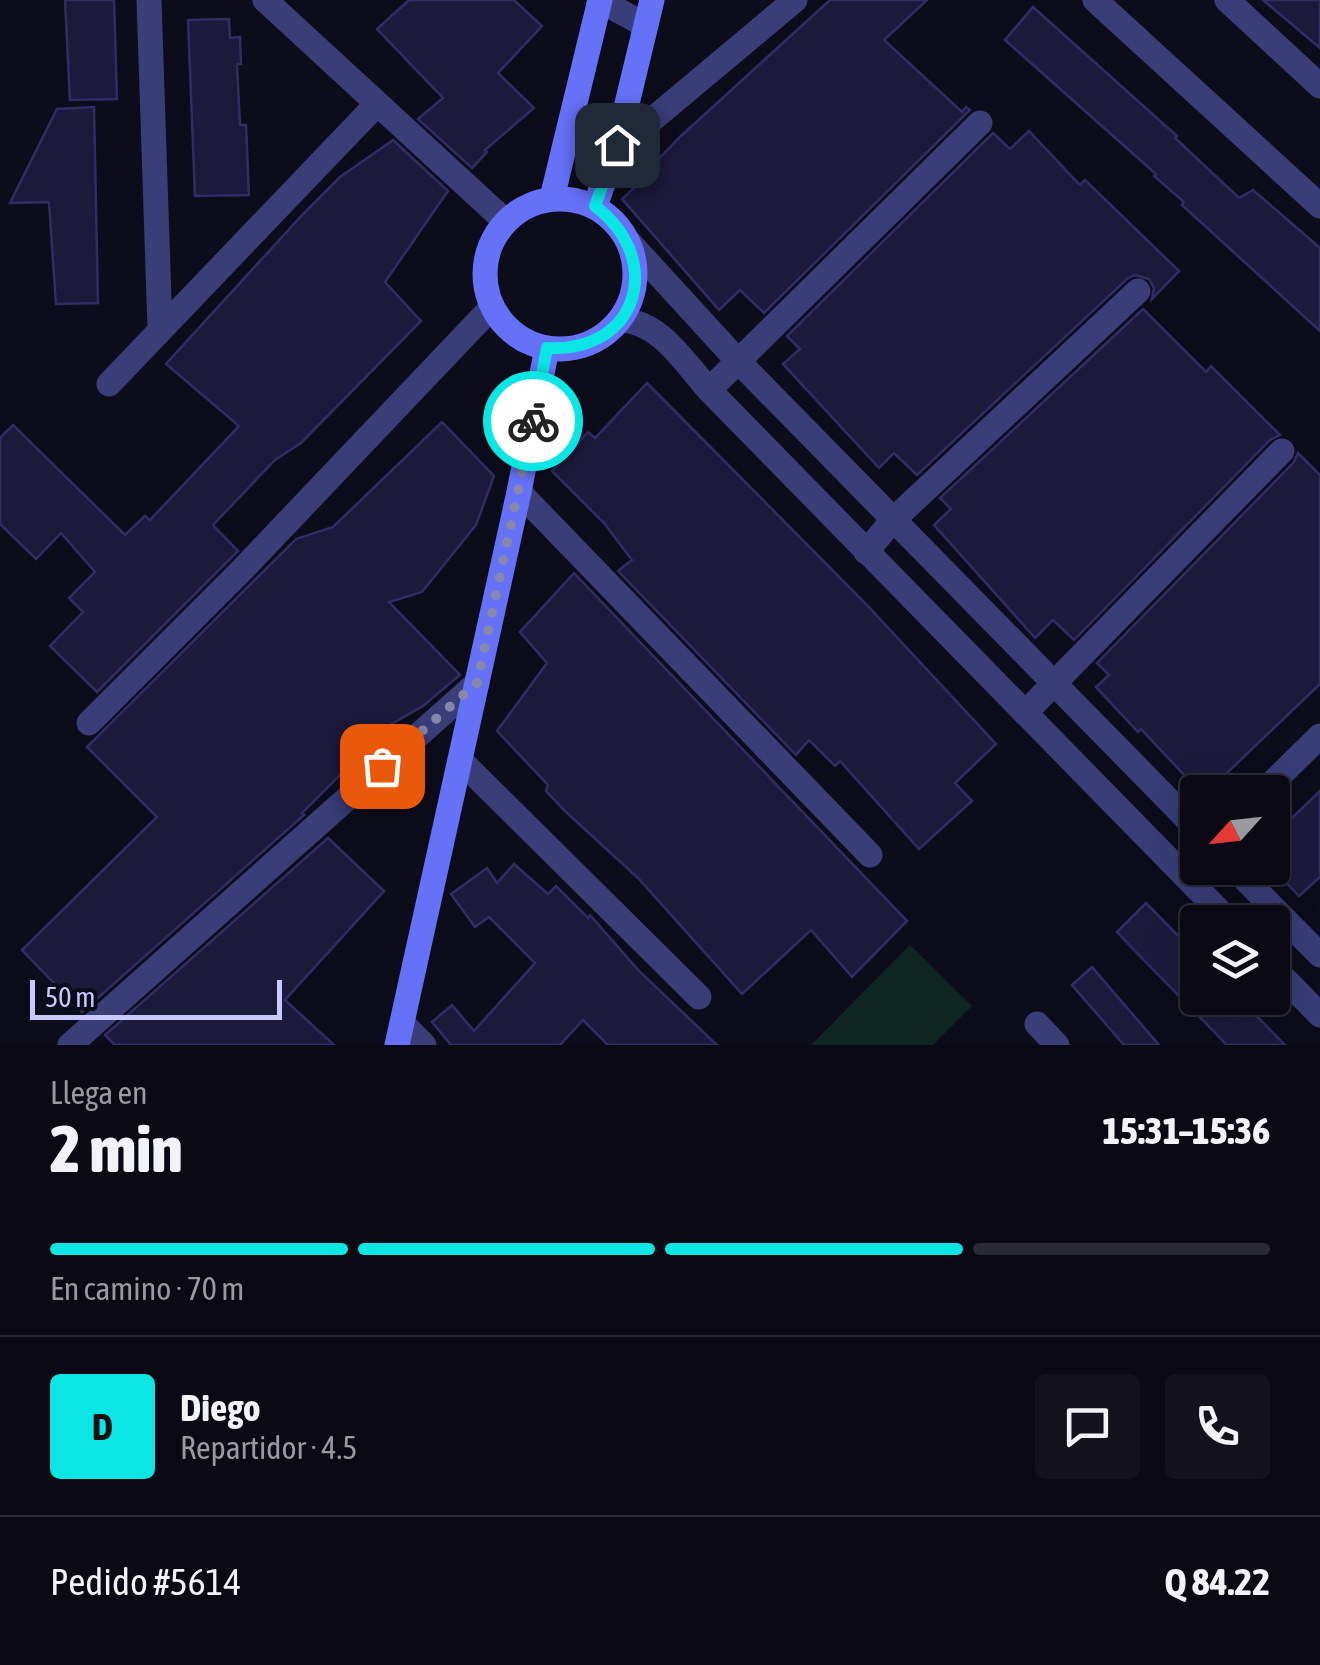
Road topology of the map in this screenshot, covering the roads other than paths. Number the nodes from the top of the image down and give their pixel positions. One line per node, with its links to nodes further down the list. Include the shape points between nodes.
1 (149, 0): 20 (street)
2 (265, 0): 9 (street)
3 (600, 0): 7 (street); 12 (street)
4 (795, 0): 11 (street)
5 (1095, 0): 14 (street)
6 (1227, 0): 8 (street)
7 (648, 12): 11 (street)
8 (1320, 86)
9 (376, 106): 15 (street); 20 (street)
10 (980, 123): 22 (street)
11 (617, 145): 13 (street)
12 (552, 198): 13 (street); 15 (street, via 526,205)
13 (595, 206): 16 (street)
14 (1320, 206)
15 (505, 221): 18 (street, via 485,262)
16 (629, 242): 19 (street, via 635,282); 22 (street)
17 (1138, 291): 27 (street)
18 (492, 307): 21 (street, via 524,341); 32 (street)
19 (620, 320): 21 (street, via 588,345); 24 (street, via 653,328)
20 (160, 329): 23 (street)
21 (547, 348): 26 (street)
22 (736, 360): 24 (street); 27 (street)
23 (109, 384)
24 (708, 390): 28 (street)
25 (1282, 451): 30 (street)
26 (519, 492): 29 (street); 37 (street)
27 (894, 520): 28 (street); 30 (street)
28 (866, 552): 31 (street)
29 (477, 683): 34 (street); 46 (street)
30 (1056, 685): 31 (street); 36 (street)
31 (1025, 714): 38 (street)
32 (88, 723)
33 (1320, 736): 35 (street)
34 (460, 760): 42 (street); 45 (street)
35 (1280, 775)
36 (1180, 812)
37 (870, 856)
38 (1180, 857)
39 (1251, 885): 40 (street)
40 (1320, 955)
41 (1290, 984): 43 (street)
42 (699, 997)
43 (1320, 1014)
44 (1037, 1024): 48 (street)
45 (399, 1034): 47 (street)
46 (70, 1045)
47 (424, 1045)
48 (1057, 1045)

